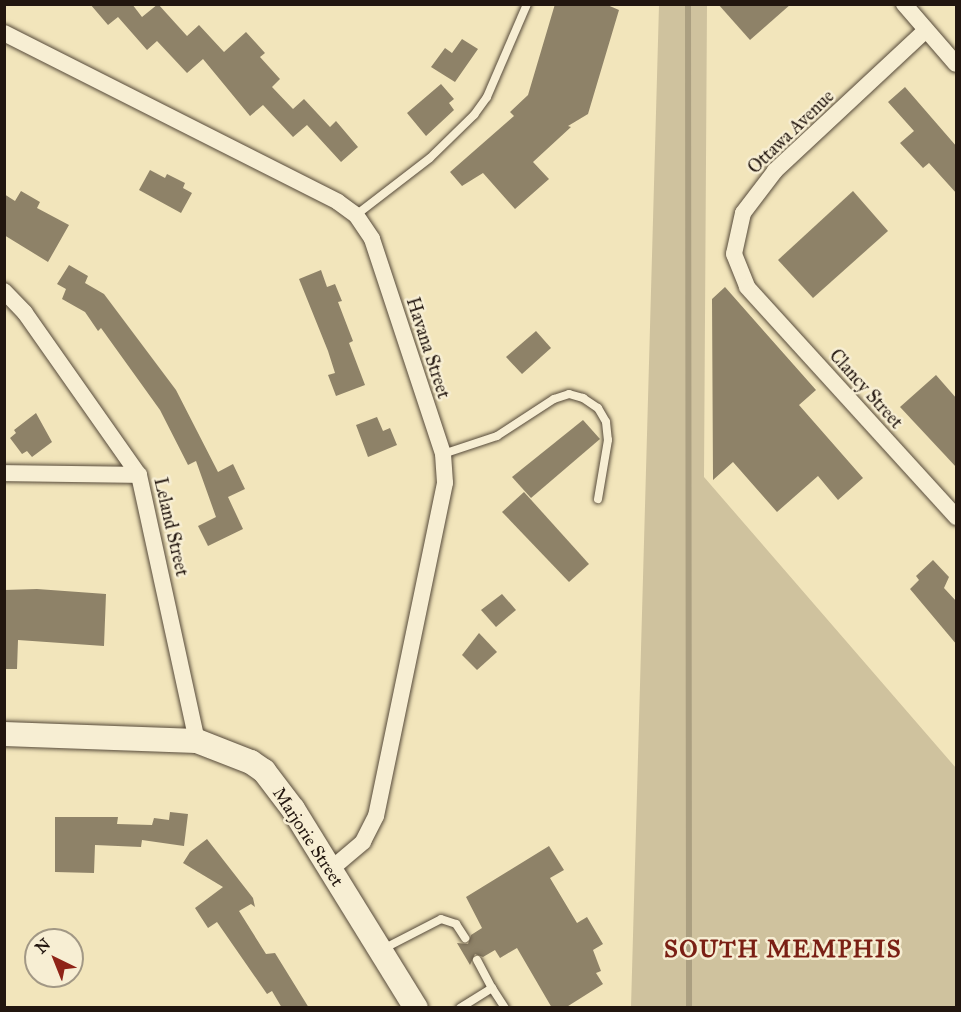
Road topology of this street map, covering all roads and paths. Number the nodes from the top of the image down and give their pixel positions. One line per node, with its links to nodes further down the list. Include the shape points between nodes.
1 (527, 4): 6 (lane, via 487,97 474,115 430,158)
2 (904, 4): 3 (street)
3 (926, 30): 5 (street); 7 (street, Ottawa Avenue, via 775,171 757,193 735,236 734,254)
4 (4, 33): 6 (street, Havana Street, via 338,202)
5 (957, 64)
6 (356, 215): 9 (street, Havana Street, via 372,239)
7 (747, 287): 13 (street, Clancy Street)
8 (4, 291): 11 (street, Leland Street, via 25,314)
9 (443, 454): 12 (lane, via 497,436 554,399 569,394 598,408 606,422 608,440); 16 (street, Havana Street, via 443,496 378,810 363,842)
10 (4, 473): 11 (street)
11 (140, 474): 15 (street, Leland Street)
12 (598, 498)
13 (957, 517)
14 (4, 734): 15 (street, Marjorie Street)
15 (197, 741): 16 (street, Marjorie Street, via 226,750 264,771)
16 (330, 870): 18 (street, Marjorie Street)
17 (465, 938): 18 (lane, via 456,924 441,919)
18 (380, 950): 21 (street, Marjorie Street)
19 (477, 960): 20 (lane)
20 (492, 988): 22 (lane); 23 (lane)
21 (416, 1008)
22 (460, 1008)
23 (505, 1008)

